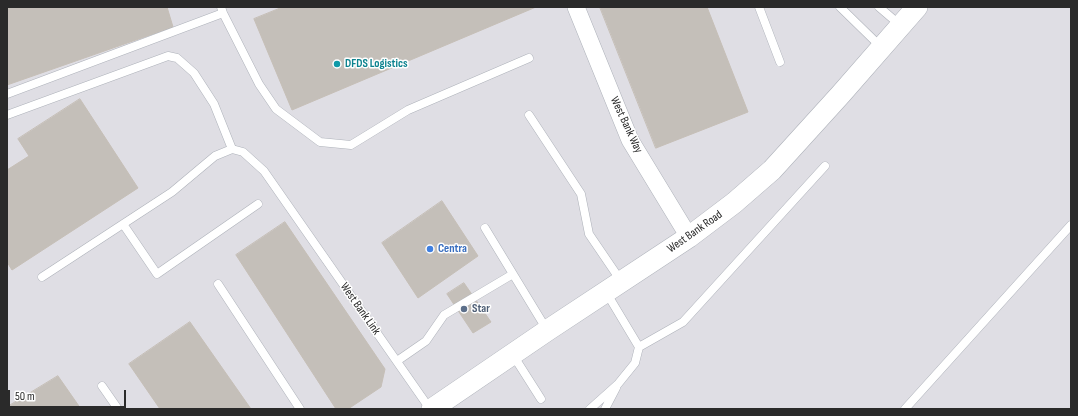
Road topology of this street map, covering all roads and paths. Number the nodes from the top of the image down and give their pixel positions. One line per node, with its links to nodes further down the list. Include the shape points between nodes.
1 (576, 7): 20 (street, West Bank Way, via 630,140)
2 (759, 7): 10 (lane)
3 (840, 7): 8 (lane)
4 (879, 7): 7 (lane)
5 (917, 7): 7 (street, West Bank Road)
6 (222, 10): 9 (lane, via 259,84 276,109 320,142 350,145 408,110); 11 (lane)
7 (901, 26): 8 (street, West Bank Road)
8 (882, 47): 20 (street, West Bank Road, via 772,170)
9 (529, 58)
10 (780, 62)
11 (7, 94)
12 (7, 115): 14 (lane, via 168,56 178,58 194,73 214,104)
13 (529, 115): 24 (lane, via 581,194 589,234)
14 (232, 149): 17 (lane, via 215,156 172,192); 28 (lane, West Bank Link, via 243,152 264,171)
15 (825, 166): 26 (lane, via 683,322)
16 (258, 204): 17 (lane, via 157,274)
17 (123, 224): 22 (lane)
18 (1071, 224): 37 (lane)
19 (484, 228): 21 (lane)
20 (689, 237): 24 (street, West Bank Road)
21 (513, 274): 25 (lane); 28 (lane, via 444,315 426,341)
22 (42, 277)
23 (218, 284): 33 (lane)
24 (614, 287): 25 (street, West Bank Road); 26 (lane)
25 (548, 330): 27 (street, West Bank Road)
26 (639, 347): 29 (lane, via 635,363)
27 (513, 355): 31 (lane); 34 (street, West Bank Road)
28 (397, 361): 34 (lane, West Bank Link)
29 (618, 384): 35 (lane); 36 (lane)
30 (102, 386): 32 (lane)
31 (541, 400)
32 (118, 409)
33 (300, 409)
34 (431, 409)
35 (590, 409)
36 (605, 409)
37 (905, 409)

